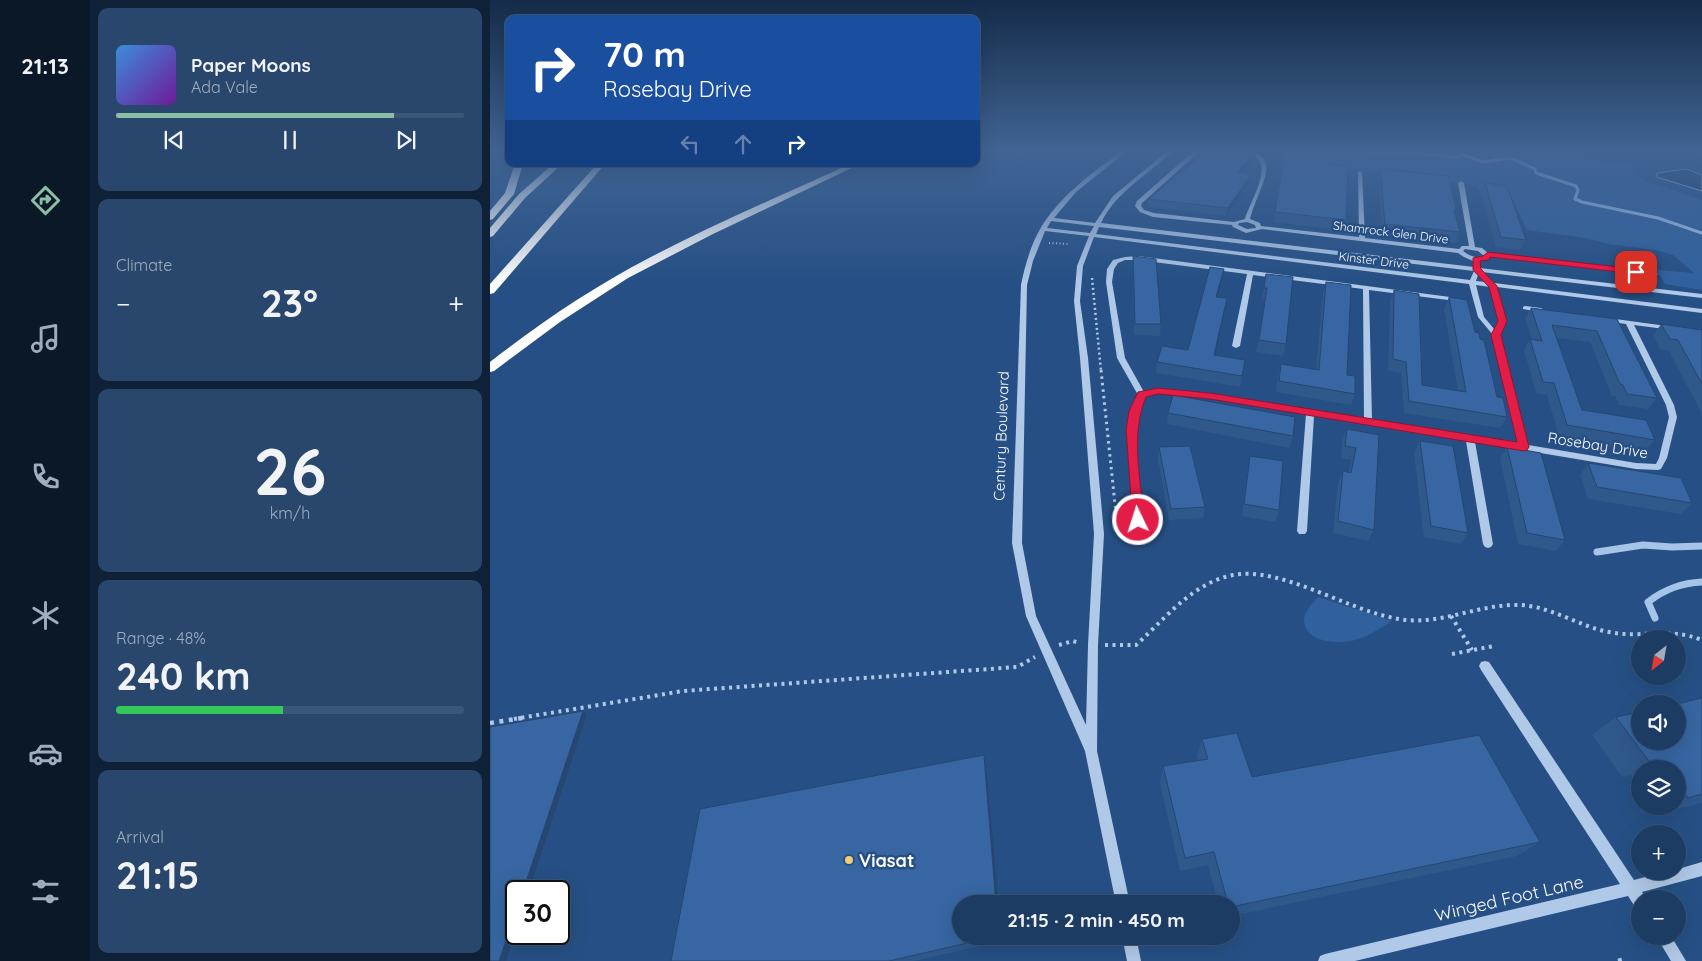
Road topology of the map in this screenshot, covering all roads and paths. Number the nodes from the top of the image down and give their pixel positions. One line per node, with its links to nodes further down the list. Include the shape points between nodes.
1 (509, 194): 11 (highway)
2 (524, 194): 19 (highway)
3 (575, 194): 36 (highway)
4 (790, 194): 47 (highway, via 624,275 574,306)
5 (1071, 194): 12 (street, Century Boulevard)
6 (1119, 194): 14 (street, Century Boulevard)
7 (1148, 194): 15 (street, via 1139,202 1142,211)
8 (1258, 194): 13 (street)
9 (1361, 194): 21 (street)
10 (1462, 194): 25 (street)
11 (490, 217)
12 (1049, 219): 14 (street, Kinster Drive); 17 (street, Century Boulevard)
13 (1247, 220): 15 (street); 16 (street, Shamrock Glen Drive)
14 (1096, 224): 20 (street, Century Boulevard); 23 (street, Kinster Drive)
15 (1235, 224): 18 (street)
16 (1259, 227): 18 (street, Shamrock Glen Drive); 21 (street, Shamrock Glen Drive)
17 (1043, 229): 20 (street, Kinster Drive); 22 (street, Century Boulevard)
18 (1246, 232): 23 (street)
19 (490, 234)
20 (1091, 236): 24 (street, Century Boulevard); 33 (street, Kinster Drive)
21 (1362, 239): 26 (street, Shamrock Glen Drive)
22 (1036, 242): 24 (path); 62 (street, Century Boulevard, via 1024,285 1017,543 1031,616)
23 (1244, 242): 30 (street, Kinster Drive)
24 (1087, 246): 59 (street, Century Boulevard, via 1080,266 1077,301 1099,534)
25 (1472, 247): 26 (street, Shamrock Glen Drive, via 1464,247); 27 (street)
26 (1460, 251): 28 (street, Shamrock Glen Drive)
27 (1488, 255): 28 (street); 32 (street)
28 (1476, 259): 30 (street)
29 (1093, 270): 53 (path)
30 (1477, 270): 33 (street); 34 (street); 37 (street, Kinster Drive)
31 (1250, 273): 35 (street); 46 (street); 48 (street, via 1138,258 1114,262 1109,269 1109,282 1121,358)
32 (1655, 274)
33 (1472, 283): 34 (street, Kinster Drive); 45 (street, via 1480,317)
34 (1493, 286): 40 (street, Kinster Drive); 45 (street, via 1503,321)
35 (1366, 288): 38 (street); 50 (street)
36 (490, 291)
37 (1702, 296)
38 (1448, 298)
39 (1525, 308): 41 (street)
40 (1702, 311)
41 (1554, 312)
42 (1601, 319): 43 (street)
43 (1629, 323): 44 (street); 52 (street, Rosebay Drive, via 1673,417 1664,458 1658,467)
44 (1684, 329)
45 (1496, 335): 52 (street)
46 (1236, 346)
47 (490, 368)
48 (1142, 395): 49 (street, Rosebay Drive, via 1158,391 1184,393); 54 (street, via 1131,430)
49 (1310, 412): 50 (street, Rosebay Drive); 55 (street)
50 (1368, 422): 51 (street, Rosebay Drive)
51 (1470, 438): 52 (street, Rosebay Drive); 56 (street)
52 (1524, 447)
53 (1116, 514)
54 (1138, 520)
55 (1302, 531)
56 (1488, 544)
57 (1450, 616): 58 (path, via 1503,605 1531,605 1607,632 1673,632); 59 (path, via 1426,621 1402,620 1362,609 1278,577 1247,573 1216,580 1187,595 1136,646); 61 (path)
58 (1702, 640)
59 (1093, 645): 62 (path, via 1073,641); 66 (street, Century Boulevard)
60 (1494, 646): 61 (path)
61 (1472, 650): 63 (path)
62 (1046, 651): 65 (path, via 1017,667 683,691); 66 (street, Century Boulevard)
63 (1452, 654)
64 (1486, 666): 68 (street)
65 (490, 723)
66 (1091, 750): 69 (street, Century Boulevard)
67 (1702, 869): 68 (street, Winged Foot Lane)
68 (1632, 888): 74 (street, Winged Foot Lane)
69 (1120, 895)
70 (1131, 945): 73 (street)
71 (1669, 945): 76 (street)
72 (1626, 959): 75 (path)
73 (1134, 961)
74 (1325, 961)
75 (1618, 961)
76 (1679, 961)

